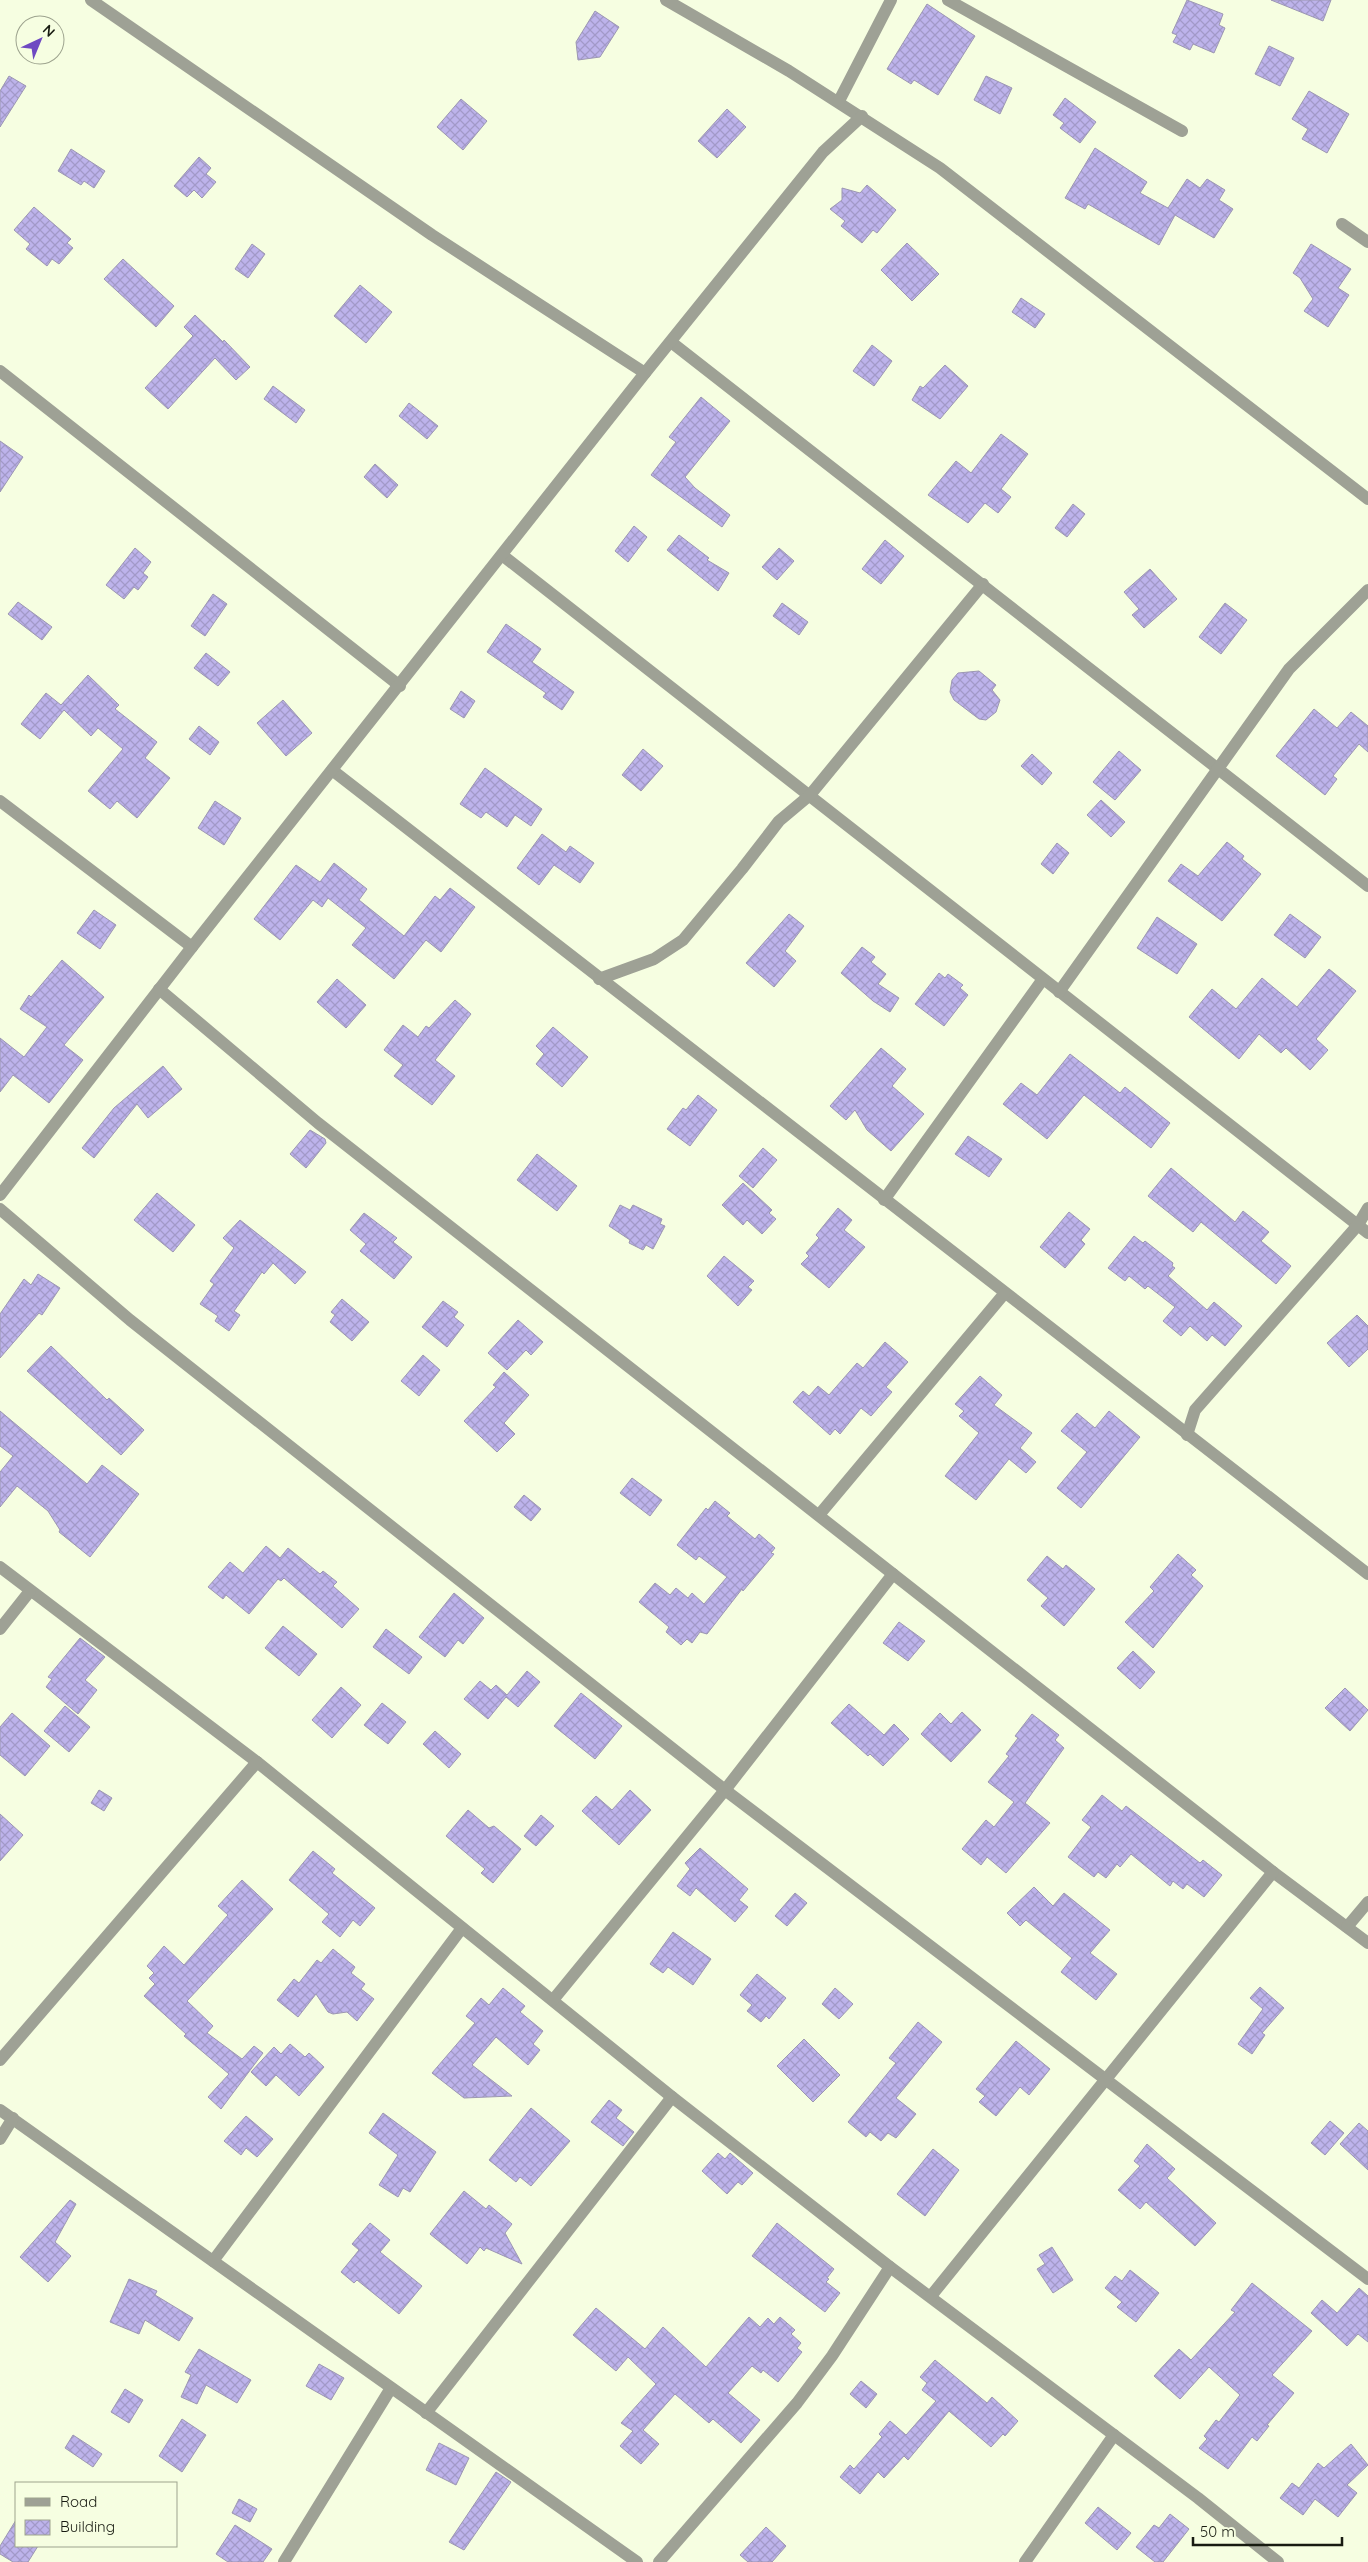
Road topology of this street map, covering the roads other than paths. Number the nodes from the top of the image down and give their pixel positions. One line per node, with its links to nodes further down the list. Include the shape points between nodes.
1 (91, 0): 12 (street, via 432,235)
2 (666, 0): 5 (street)
3 (891, 0): 5 (street)
4 (948, 0): 7 (street)
5 (839, 101): 6 (street)
6 (862, 116): 10 (street, via 823,152); 13 (street, via 956,180)
7 (1182, 131)
8 (1342, 224): 9 (street)
9 (1368, 242)
10 (671, 342): 12 (street); 15 (street)
11 (0, 370): 17 (street)
12 (645, 373): 14 (street)
13 (1368, 499)
14 (502, 555): 17 (street); 20 (street)
15 (983, 584): 18 (street); 20 (street)
16 (1368, 590): 18 (street, via 1289,669)
17 (400, 686): 19 (street)
18 (1220, 768): 22 (street); 27 (street)
19 (332, 770): 23 (street); 24 (street)
20 (810, 795): 24 (street, via 779,821 683,940 654,959); 25 (street)
21 (0, 801): 23 (street)
22 (1368, 886)
23 (192, 947): 26 (street)
24 (599, 978): 29 (street)
25 (1043, 979): 27 (street); 29 (street)
26 (159, 989): 28 (street); 35 (street, via 318,1123)
27 (1059, 992): 32 (street)
28 (0, 1195)
29 (884, 1200): 33 (street)
30 (1368, 1208): 32 (street)
31 (0, 1209): 42 (street, via 130,1320)
32 (1363, 1229): 34 (street, via 1195,1410)
33 (1004, 1294): 34 (street); 35 (street)
34 (1187, 1435): 38 (street)
35 (819, 1516): 37 (street)
36 (0, 1567): 39 (street)
37 (893, 1574): 42 (street); 43 (street)
38 (1368, 1574)
39 (30, 1591): 40 (street); 41 (street)
40 (0, 1629)
41 (256, 1762): 46 (street); 49 (street)
42 (725, 1790): 48 (street); 50 (street)
43 (1273, 1872): 45 (street); 50 (street)
44 (1368, 1902): 45 (street)
45 (1347, 1927): 47 (street)
46 (462, 1928): 48 (street); 55 (street)
47 (1368, 1943)
48 (553, 2000): 51 (street)
49 (0, 2060)
50 (1106, 2079): 57 (street); 58 (street)
51 (672, 2096): 56 (street); 60 (street)
52 (0, 2110): 53 (street)
53 (13, 2118): 54 (street); 55 (street)
54 (0, 2138)
55 (214, 2261): 59 (street)
56 (890, 2266): 58 (street); 64 (street, via 832,2356 797,2403)
57 (1368, 2279)
58 (931, 2296): 61 (street)
59 (391, 2388): 60 (street); 62 (street)
60 (426, 2413): 63 (street)
61 (1114, 2435): 65 (street); 66 (street)
62 (284, 2562)
63 (637, 2562)
64 (659, 2562)
65 (1025, 2562)
66 (1278, 2562)

